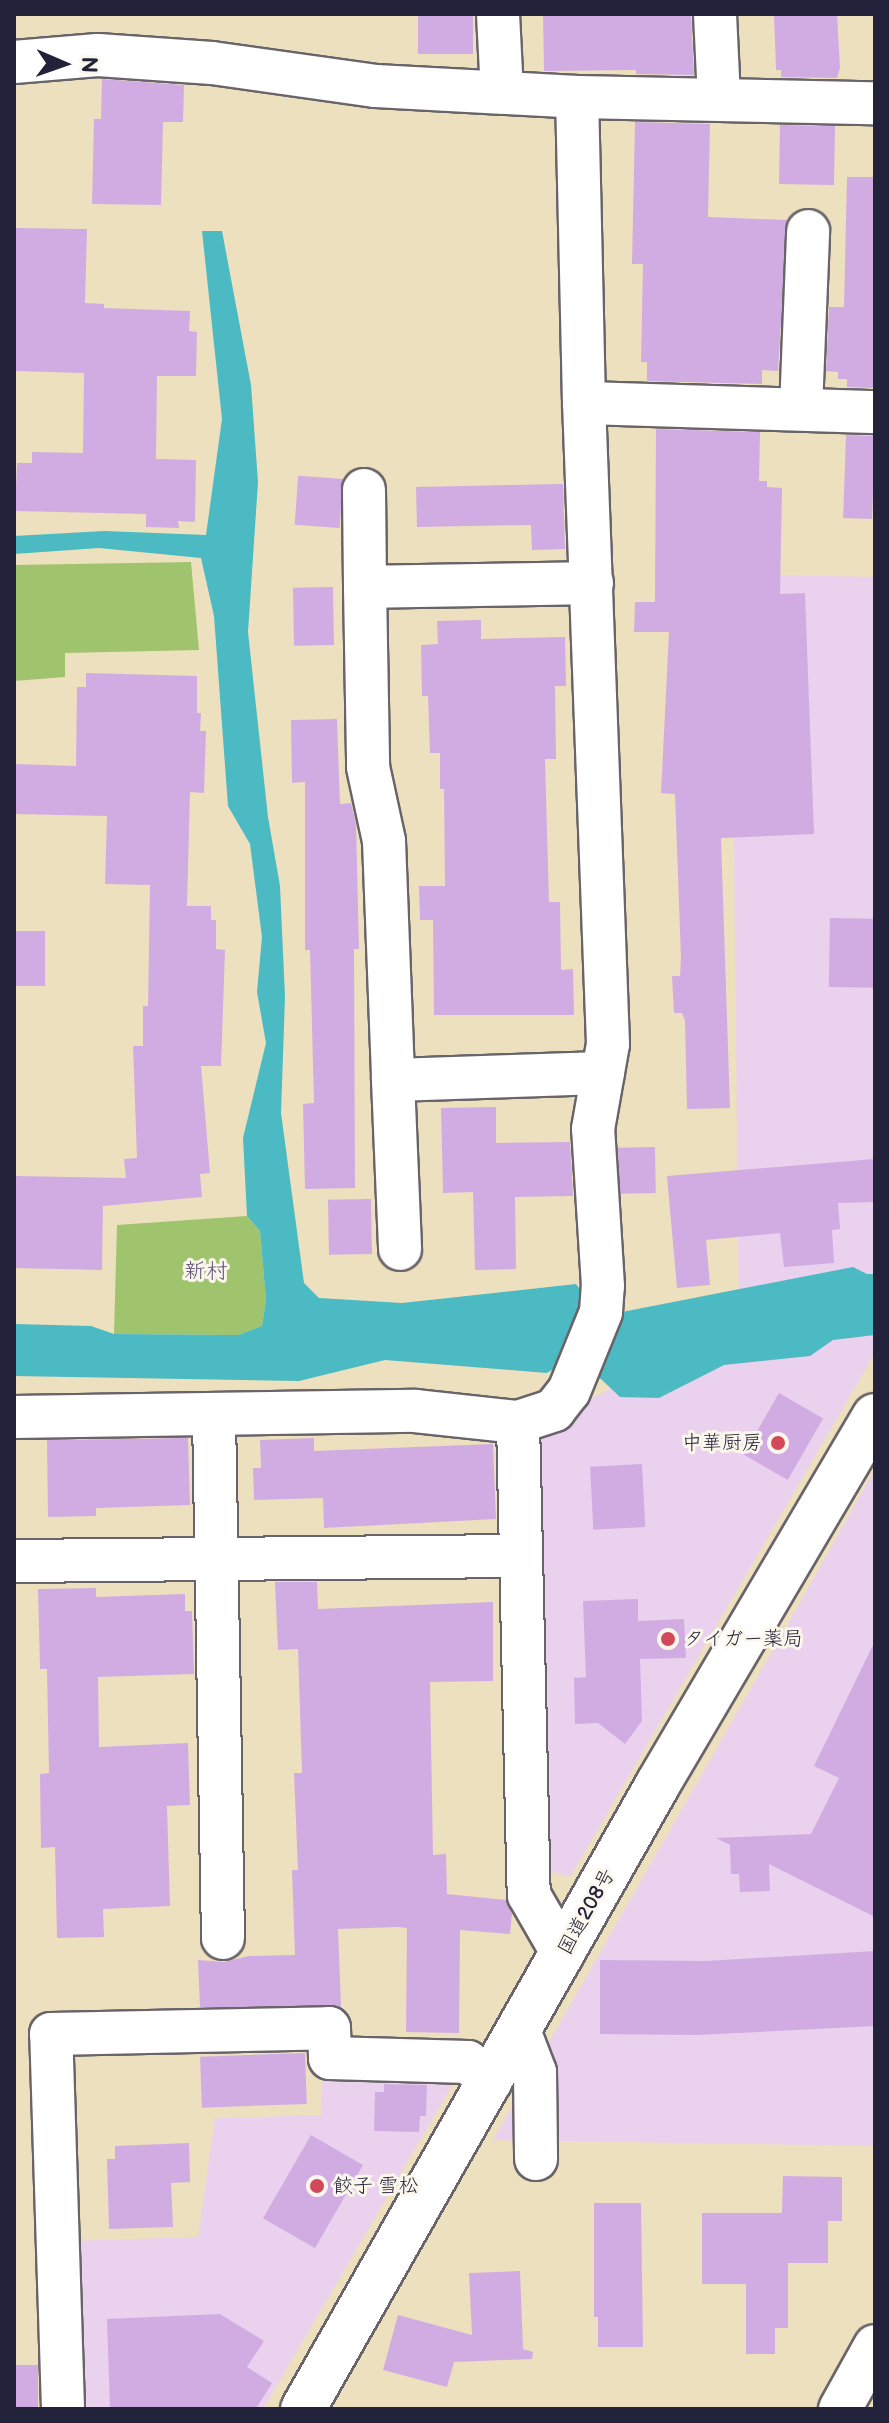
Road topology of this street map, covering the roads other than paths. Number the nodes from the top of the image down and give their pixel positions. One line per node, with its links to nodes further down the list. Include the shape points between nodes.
1 (498, 14): 4 (street)
2 (715, 14): 6 (street)
3 (14, 62): 4 (street, via 98,55 212,63 376,86)
4 (502, 92): 5 (street)
5 (577, 97): 6 (street); 9 (street)
6 (719, 99): 7 (street)
7 (875, 103)
8 (808, 231): 10 (street)
9 (584, 403): 10 (street); 13 (street)
10 (801, 409): 11 (street)
11 (875, 412)
12 (364, 490): 14 (street)
13 (592, 583): 14 (street); 15 (street, via 608,1044)
14 (365, 587): 16 (street, via 368,767 384,841)
15 (603, 1073): 16 (street); 21 (street, via 593,1129 601,1312 569,1391 554,1410)
16 (393, 1080): 17 (street)
17 (400, 1249)
18 (214, 1414): 20 (street); 21 (street, via 415,1411); 23 (street)
19 (875, 1416): 26 (highway, 国道208号)
20 (14, 1417)
21 (518, 1422): 22 (street)
22 (521, 1556): 23 (street); 26 (street, via 529,1895)
23 (216, 1559): 24 (street); 25 (street)
24 (14, 1561)
25 (223, 1938)
26 (563, 1954): 27 (highway, 国道208号)
27 (520, 2033): 28 (highway, 国道208号); 29 (street, via 535,2072)
28 (491, 2082): 31 (street, via 468,2062 330,2058 329,2028 51,2034); 32 (highway, 国道208号)
29 (536, 2159)
30 (875, 2346): 33 (street)
31 (63, 2409)
32 (303, 2409)
33 (840, 2409)

